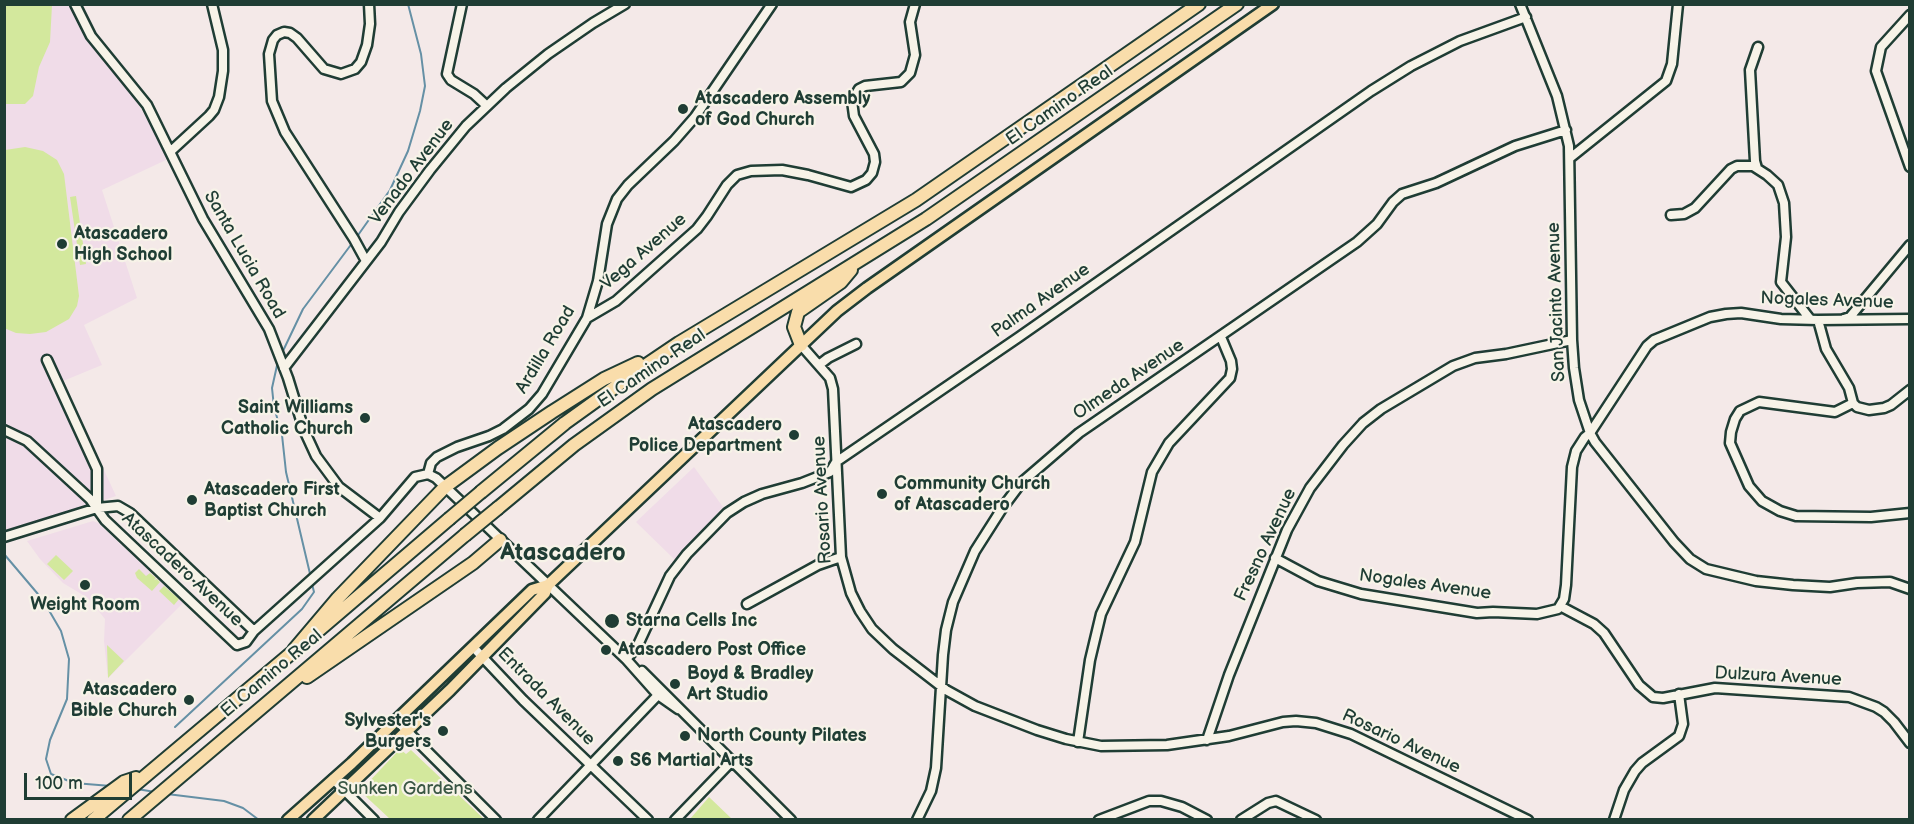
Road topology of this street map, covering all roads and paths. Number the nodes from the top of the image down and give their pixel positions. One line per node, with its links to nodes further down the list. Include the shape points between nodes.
1 (75, 4): 18 (street, Santa Lucia Road, via 91,36 147,105)
2 (212, 4): 18 (street, via 223,50 217,105)
3 (369, 4): 24 (street, via 367,45 355,69 341,74 324,69 290,33 277,35 269,54 272,101 285,132)
4 (462, 4): 16 (street, via 447,74)
5 (625, 4): 16 (street, Venado Avenue, via 548,54)
6 (772, 4): 26 (street, Ardilla Road, via 695,117 617,199 607,224 598,281)
7 (915, 4): 26 (street, Vega Avenue, via 910,22 915,56 910,73 901,82 865,86 852,101 854,116 874,154 872,173 866,180 851,187 782,170 737,175 697,229 615,301)
8 (1199, 4): 32 (highway, El Camino Real, via 916,200)
9 (1237, 4): 25 (highway, El Camino Real, via 991,176)
10 (1273, 4): 34 (main road, via 867,288)
11 (1520, 4): 14 (street, San Jacinto Avenue)
12 (1678, 4): 19 (street, via 1672,64 1666,81)
13 (1910, 15): 20 (street, via 1881,47 1876,71)
14 (1526, 17): 17 (street, San Jacinto Avenue); 42 (street, Palma Avenue, via 1436,52 1371,91)
15 (1758, 47): 21 (street, via 1750,70)
16 (487, 106): 24 (street, Venado Avenue, via 430,170)
17 (1566, 130): 19 (street, San Jacinto Avenue); 30 (street, Olmeda Avenue, via 1515,146 1436,183 1402,194 1357,242)
18 (171, 151): 37 (street, Santa Lucia Road, via 200,213 268,329)
19 (1570, 158): 31 (street, San Jacinto Avenue)
20 (1910, 167)
21 (1757, 168): 22 (street, via 1731,169 1695,208); 28 (street, via 1778,185 1784,203 1786,237 1781,282)
22 (1671, 215)
23 (1910, 245): 29 (street, via 1850,317)
24 (366, 261): 37 (street, Venado Avenue)
25 (856, 263): 34 (highway, via 841,282 798,312 794,327); 66 (highway, El Camino Real, bridge, via 720,345 574,445)
26 (587, 318): 43 (street, Ardilla Road, via 529,410 496,432 437,457)
27 (1910, 319): 29 (street, Nogales Avenue)
28 (1814, 320): 29 (street, Nogales Avenue); 39 (street, via 1849,388); 41 (street, Nogales Avenue, via 1725,314 1710,316 1654,340)
29 (1841, 320)
30 (1221, 337): 62 (street, Olmeda Avenue, via 1079,433 1021,483 988,529 963,576 946,630); 70 (street, via 1231,361 1230,378 1169,443 1152,472 1135,542 1101,614)
31 (1572, 340): 41 (street, San Jacinto Avenue, via 1579,400); 51 (street, Fresno Avenue, via 1475,358 1453,366 1381,409 1326,465 1296,512)
32 (679, 343): 44 (highway, via 604,379); 58 (highway, El Camino Real, bridge, via 565,423)
33 (856, 344): 36 (street)
34 (801, 345): 36 (street, Rosario Avenue); 52 (main road)
35 (47, 360): 45 (street, via 97,469)
36 (819, 365): 42 (street, Rosario Avenue, via 833,389)
37 (284, 368): 47 (street, Santa Lucia Road, via 304,430 322,466 347,495)
38 (1910, 390): 39 (street, via 1884,408 1869,410)
39 (1853, 404): 46 (street, via 1831,412 1759,402 1740,411 1731,432 1732,448 1749,486 1762,501 1796,516)
40 (4, 430): 45 (street, via 27,441)
41 (1590, 433): 53 (street, San Jacinto Avenue, via 1674,542 1706,569 1793,585 1830,587 1890,582); 55 (street, Nogales Avenue, via 1573,459 1566,585)
42 (836, 462): 50 (street, Rosario Avenue); 60 (street, Palma Avenue, via 830,472 762,494 728,513 670,576 637,647)
43 (428, 474): 44 (street); 47 (street, Ardilla Road, via 415,477)
44 (445, 487): 49 (street); 58 (highway, via 338,598)
45 (97, 508): 48 (street, Atascadero Avenue); 56 (street, Atascadero Avenue, via 118,506 130,513); 56 (street, Atascadero Avenue, via 237,645 246,642)
46 (1910, 513)
47 (380, 518): 56 (street, Ardilla Road)
48 (4, 537)
49 (500, 540): 52 (street); 66 (highway, via 437,588)
50 (841, 557): 54 (street); 62 (street, Rosario Avenue, via 851,593 872,629)
51 (1275, 558): 55 (street, Nogales Avenue, via 1318,581 1361,594 1414,603 1477,613 1518,614 1545,614); 69 (street, Fresno Avenue, via 1228,675)
52 (548, 585): 57 (main road, via 532,590); 59 (main road, via 545,593); 60 (street)
53 (1910, 589)
54 (747, 604)
55 (1560, 606): 63 (street, Dulzura Avenue, via 1604,633 1646,693 1658,698)
56 (254, 631)
57 (473, 647): 59 (street, Entrada Avenue); 67 (main road)
58 (294, 650): 75 (highway, El Camino Real)
59 (482, 656): 68 (main road); 73 (street, Entrada Avenue)
60 (627, 659): 61 (street)
61 (636, 668): 64 (street); 65 (street, via 661,688)
62 (940, 685): 70 (street, Rosario Avenue, via 975,706); 88 (street, Olmeda Avenue, via 936,768 931,791)
63 (1679, 693): 71 (street, Dulzura Avenue, via 1715,688 1849,697 1884,712); 94 (street, via 1683,724 1679,736 1635,771)
64 (658, 695): 65 (street); 73 (street)
65 (678, 709): 72 (street)
66 (254, 713): 79 (highway, El Camino Real)
67 (396, 720): 68 (street); 74 (main road)
68 (408, 732): 76 (main road); 83 (street)
69 (1207, 740): 70 (street, Rosario Avenue, via 1134,746); 93 (street, Rosario Avenue, via 1283,722 1316,723 1352,734)
70 (1078, 742)
71 (1910, 744)
72 (732, 761): 86 (street); 87 (street)
73 (590, 764): 84 (street); 85 (street, Entrada Avenue)
74 (333, 779): 76 (street); 80 (main road)
75 (128, 786): 77 (highway, via 111,792); 78 (highway, El Camino Real)
76 (344, 790): 81 (main road); 82 (street)
77 (72, 819)
78 (93, 819)
79 (129, 819)
80 (288, 819)
81 (313, 819)
82 (374, 819)
83 (496, 819)
84 (538, 819)
85 (648, 819)
86 (675, 819)
87 (791, 819)
88 (917, 819)
89 (1099, 819): 90 (street, via 1149,801 1182,807)
90 (1207, 819)
91 (1241, 819): 92 (street, via 1276,801)
92 (1316, 819)
93 (1528, 819)
94 (1614, 819)

